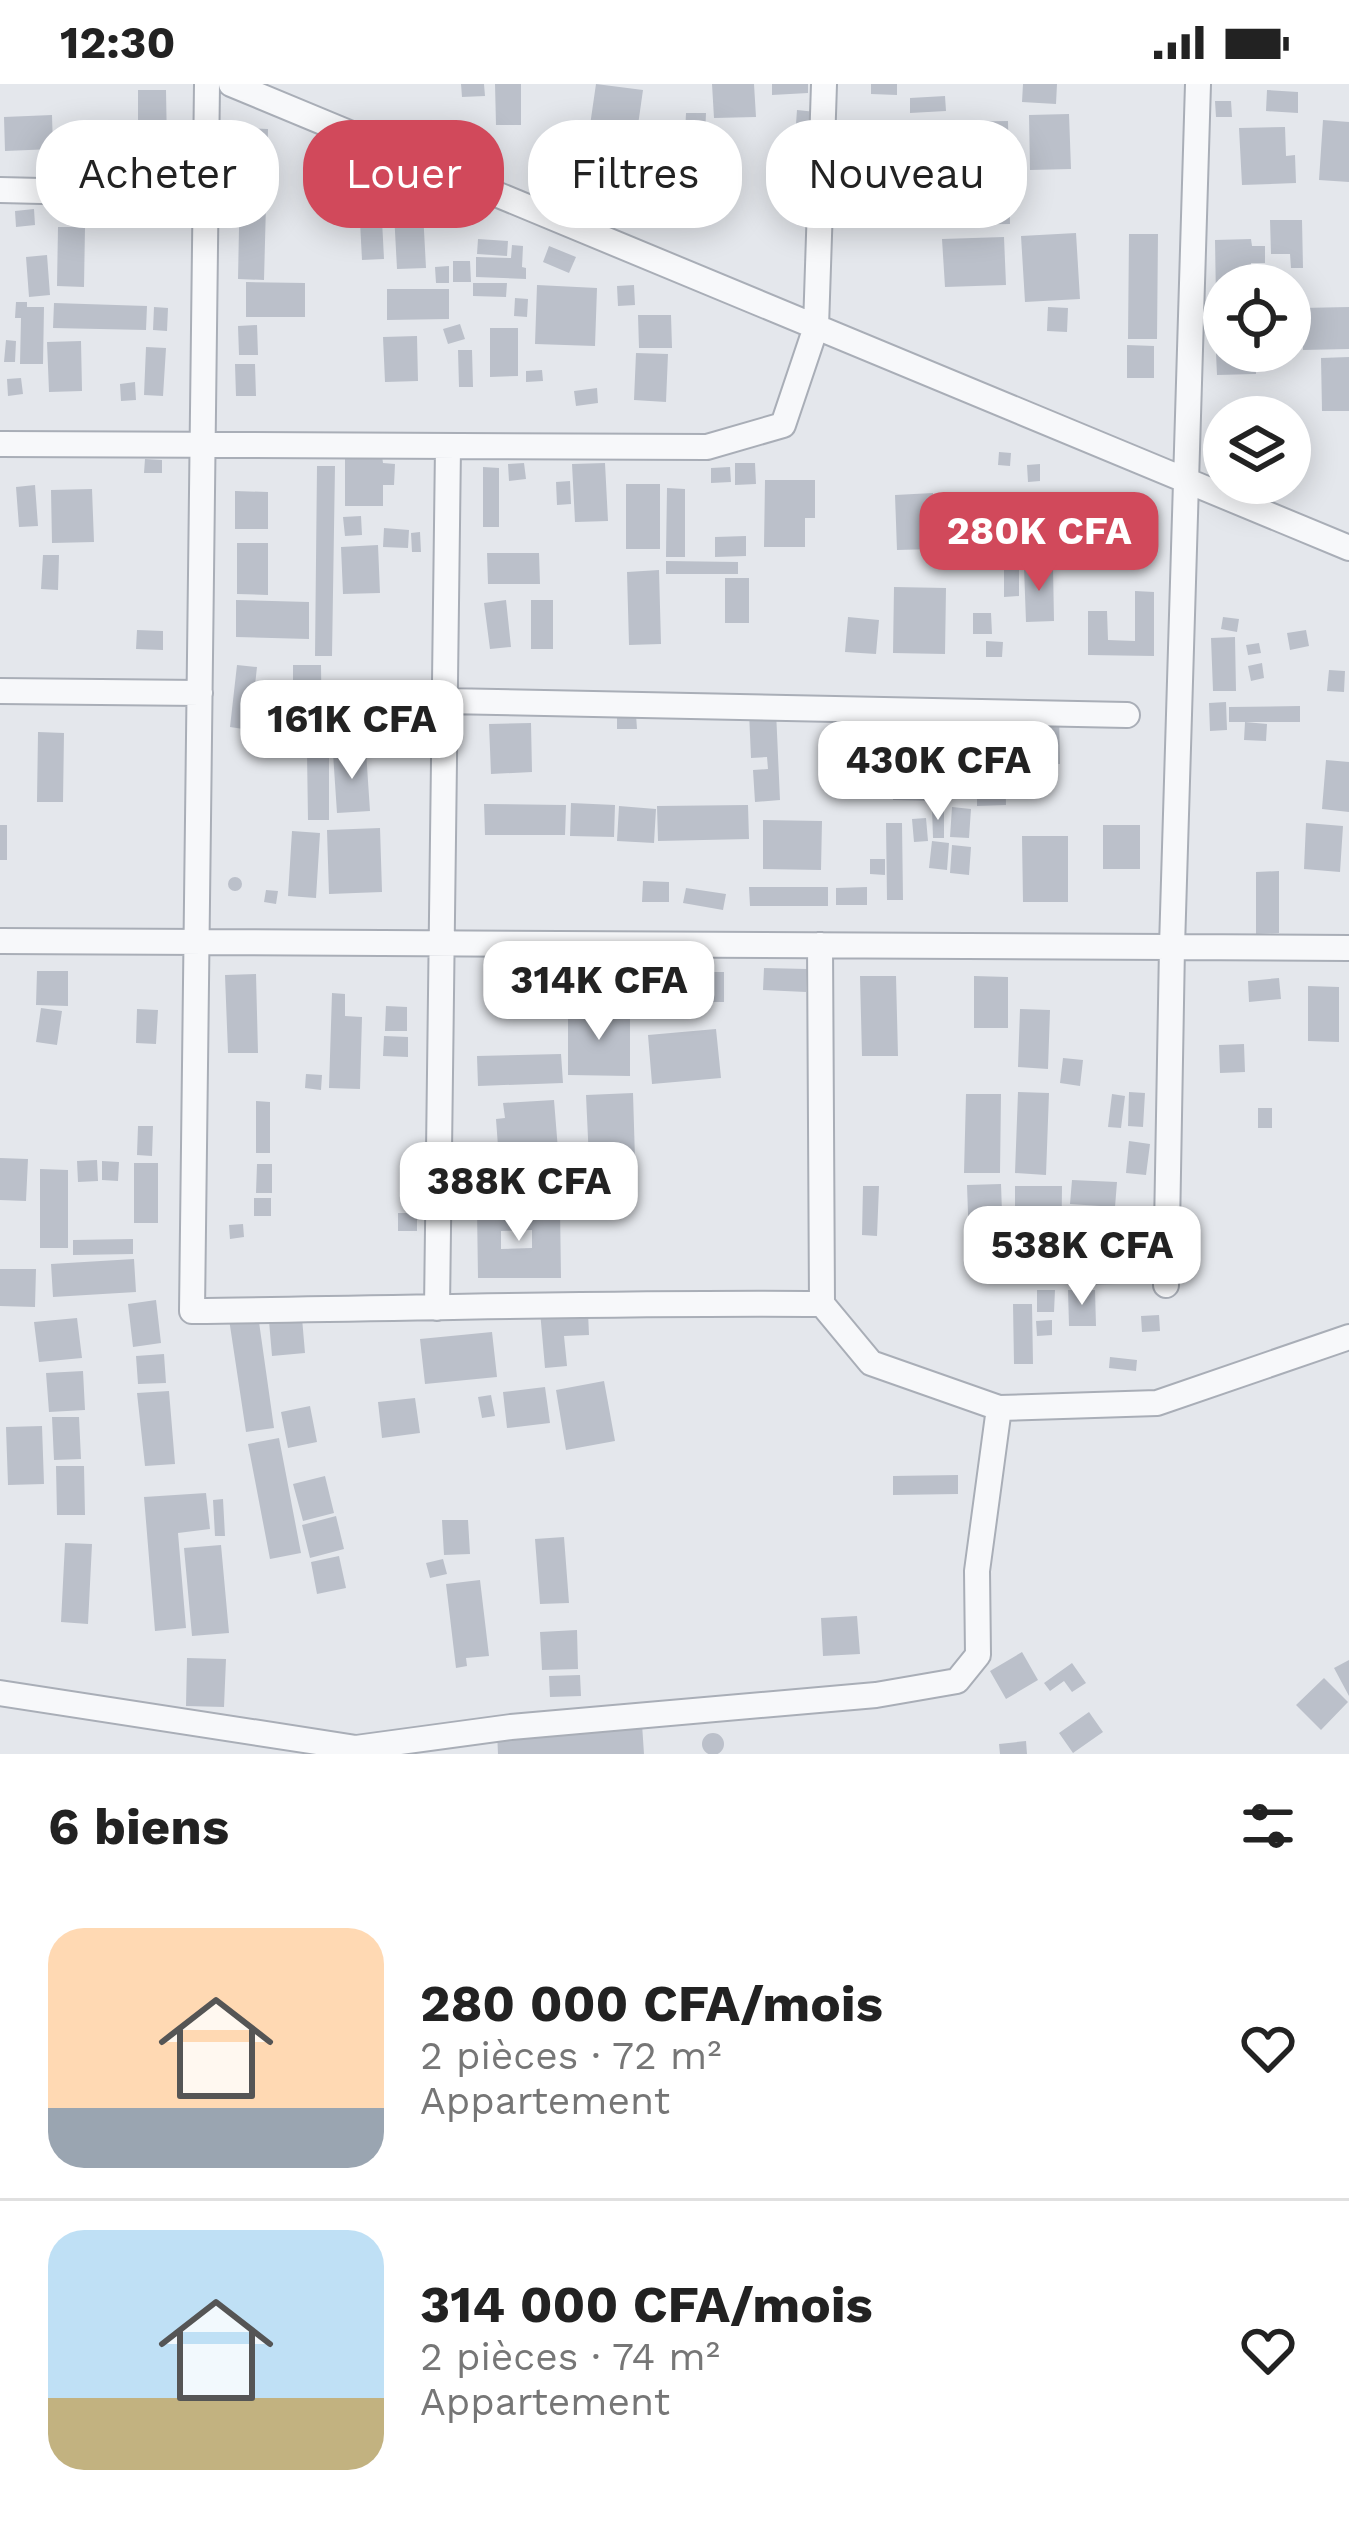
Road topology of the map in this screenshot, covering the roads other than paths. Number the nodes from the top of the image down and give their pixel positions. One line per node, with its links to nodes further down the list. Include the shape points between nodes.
1 (207, 84): 5 (street)
2 (231, 84): 9 (street)
3 (824, 84): 9 (street)
4 (1198, 84): 13 (street)
5 (207, 120)
6 (0, 190): 7 (street)
7 (36, 191)
8 (206, 228): 11 (street)
9 (816, 327): 12 (street, via 783,425 707,447); 13 (street)
10 (0, 444): 11 (street)
11 (203, 446): 12 (street); 16 (street)
12 (448, 447): 17 (street)
13 (1187, 482): 14 (street); 23 (street)
14 (1349, 548)
15 (0, 691): 16 (street)
16 (200, 693): 20 (street)
17 (445, 701): 18 (street); 21 (street)
18 (1127, 715)
19 (0, 941): 20 (street)
20 (196, 942): 21 (street); 27 (street, via 192,1311)
21 (441, 943): 22 (street); 27 (street)
22 (820, 945): 23 (street); 26 (street)
23 (1172, 947): 24 (street); 25 (street)
24 (1349, 948)
25 (1166, 1285)
26 (822, 1304): 27 (street); 29 (street, via 871,1363)
27 (437, 1308)
28 (1349, 1337): 29 (street, via 1156,1403)
29 (999, 1408): 30 (street, via 977,1571 978,1655 957,1681 356,1748)
30 (0, 1693)

